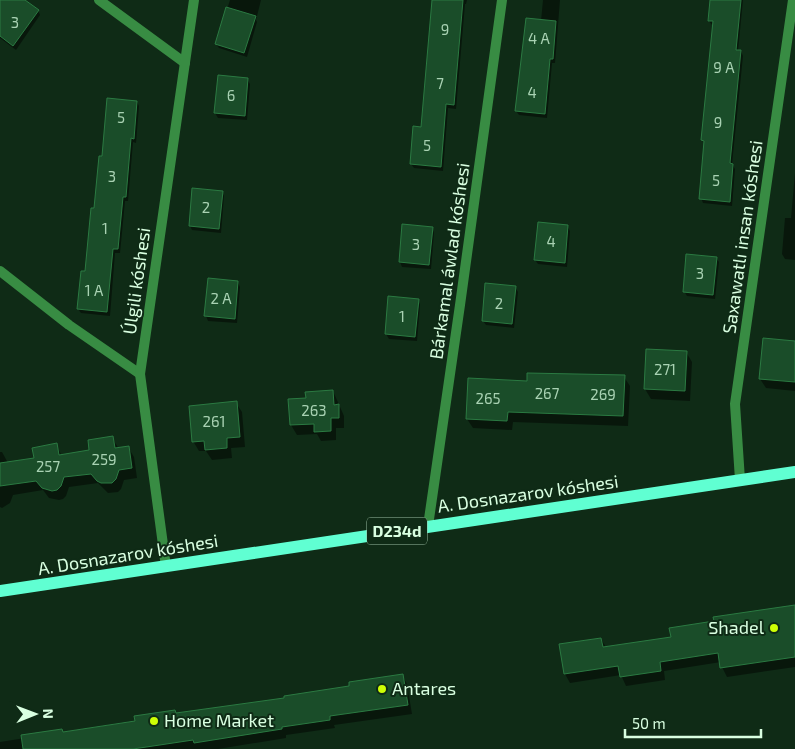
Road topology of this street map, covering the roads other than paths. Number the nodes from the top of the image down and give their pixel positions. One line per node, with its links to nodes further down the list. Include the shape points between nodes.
1 (99, 0): 5 (street)
2 (194, 0): 5 (street, Úlgili kóshesi)
3 (502, 0): 10 (street, Bárkamal áwlad kóshesi)
4 (793, 0): 9 (street, Saxawatlı insan kóshesi, via 736,404)
5 (185, 63): 7 (street, Úlgili kóshesi)
6 (0, 271): 7 (street)
7 (140, 374): 11 (street, Úlgili kóshesi)
8 (795, 472): 9 (main road, A. Dosnazarov kóshesi / D234d)
9 (740, 480): 10 (main road, A. Dosnazarov kóshesi / D234d)
10 (428, 526): 11 (main road, A. Dosnazarov kóshesi / D234d)
11 (166, 567): 12 (main road, A. Dosnazarov kóshesi / D234d)
12 (0, 591)

